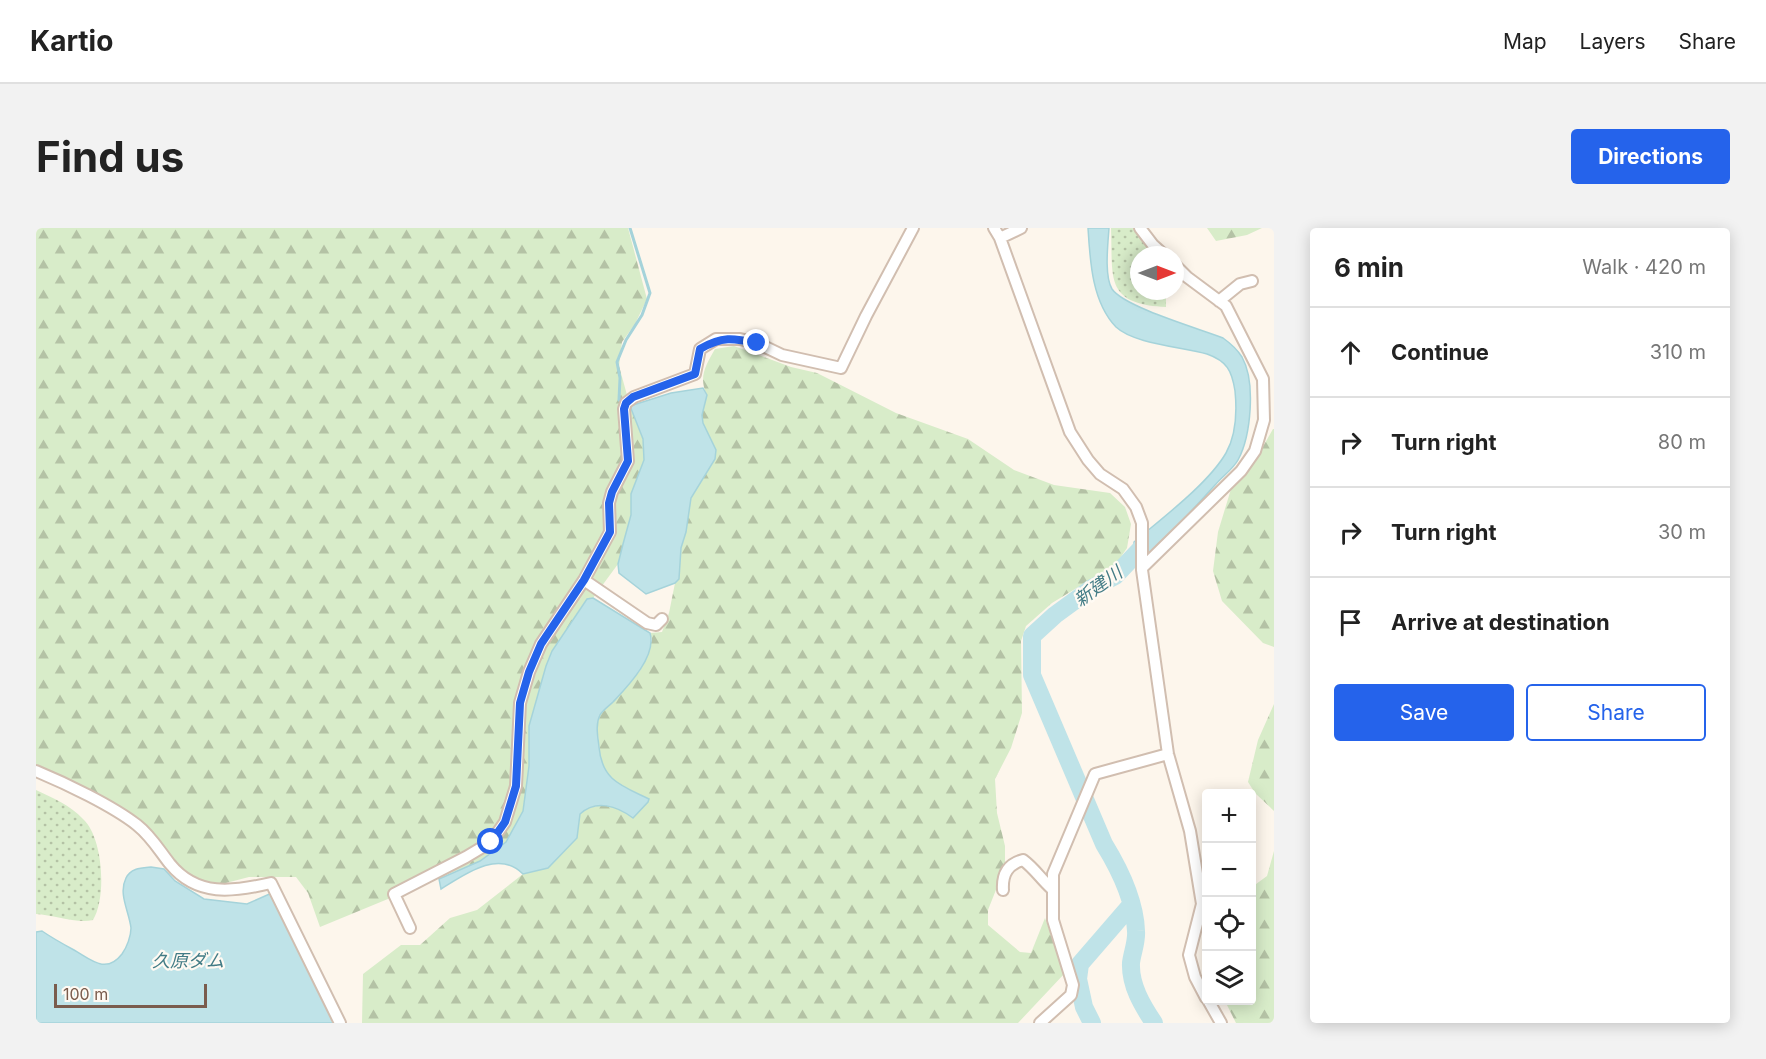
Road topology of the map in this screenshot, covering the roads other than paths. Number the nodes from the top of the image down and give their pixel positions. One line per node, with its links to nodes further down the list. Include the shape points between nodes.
1 (913, 228): 12 (street, via 841,368 782,355 740,339 716,339 700,349 695,374 626,403 628,461 609,503 610,532)
2 (994, 228): 5 (street)
3 (1020, 228): 5 (street)
4 (1140, 228): 6 (street)
5 (1000, 238): 11 (street, via 1070,432 1100,474 1123,489 1136,507 1142,523)
6 (1154, 246)
7 (1184, 274): 9 (street)
8 (1252, 281): 9 (street, via 1240,284)
9 (1220, 301): 10 (street, via 1263,379)
10 (1269, 408): 11 (street, via 1255,451 1241,471)
11 (1142, 565): 14 (street)
12 (584, 580): 13 (street, via 647,623 656,626); 18 (street, via 541,644 529,672 520,703 516,786 505,822 491,842 394,894)
13 (662, 619)
14 (1168, 754): 16 (street, via 1095,774 1053,874); 19 (street, via 1190,831 1202,904 1189,956)
15 (36, 771): 21 (street, via 137,825 184,878 226,891 271,883)
16 (1052, 888): 17 (street, via 1023,860 1006,870); 22 (street, via 1053,920 1073,986 1071,995)
17 (1003, 890)
18 (410, 928)
19 (1202, 990)
20 (1210, 1005): 23 (street)
21 (340, 1023)
22 (1040, 1023)
23 (1221, 1023)

